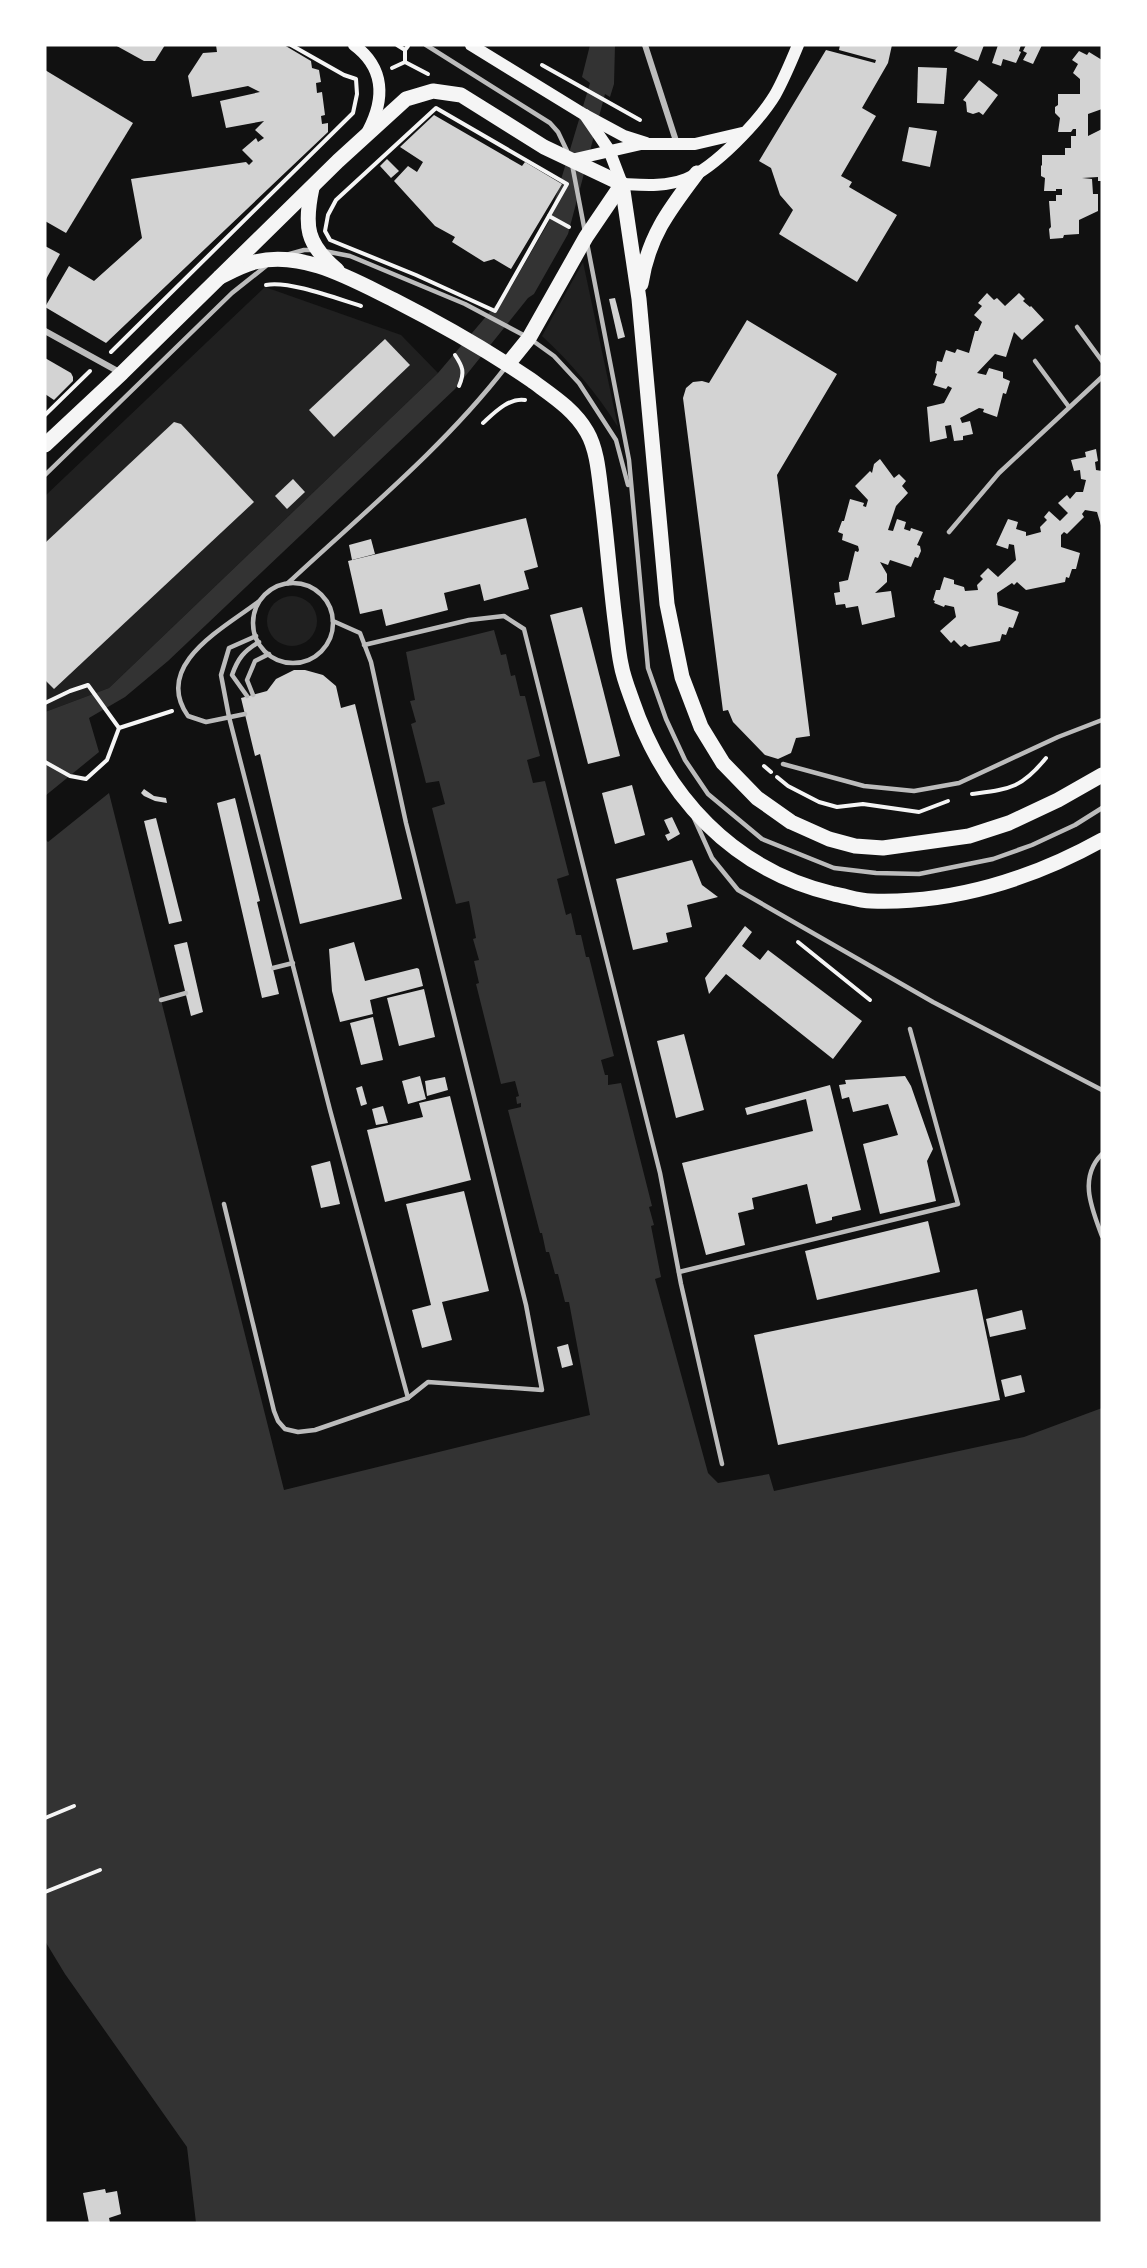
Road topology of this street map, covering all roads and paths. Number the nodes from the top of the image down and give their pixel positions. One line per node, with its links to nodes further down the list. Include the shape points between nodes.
1 (291, 45): 42 (path, via 356,79 353,113)
2 (354, 45): 16 (main road, via 368,57 379,82 379,105)
3 (398, 45): 8 (path)
4 (426, 45): 20 (lane, via 550,123)
5 (471, 45): 13 (main road)
6 (645, 45): 18 (street)
7 (798, 45): 15 (main road, via 775,94)
8 (407, 48): 9 (path)
9 (405, 62): 11 (path); 12 (path)
10 (536, 62): 14 (path)
11 (390, 69)
12 (432, 78)
13 (585, 115): 17 (main road); 19 (main road)
14 (646, 123)
15 (743, 132): 18 (main road, via 715,141); 21 (main road)
16 (364, 137): 20 (main road, via 406,99 434,91 447,92 461,96); 23 (main road)
17 (646, 143): 18 (main road); 19 (main road)
18 (677, 145)
19 (609, 150): 20 (main road); 22 (main road)
20 (571, 160): 22 (main road); 27 (lane)
21 (698, 173): 22 (main road, via 660,185); 33 (main road, via 656,232 647,255)
22 (622, 184): 27 (main road); 33 (main road)
23 (312, 188): 28 (main road, via 308,231); 31 (main road)
24 (549, 216): 25 (path); 26 (path, via 567,184 436,108 336,200); 35 (path)
25 (569, 227)
26 (325, 231)
27 (586, 237): 38 (main road); 51 (lane, via 624,428)
28 (317, 250): 29 (lane, via 292,252); 30 (main road); 38 (lane, via 350,256 465,304)
29 (274, 260): 30 (main road); 31 (main road, via 246,264); 50 (lane, via 232,293)
30 (342, 274): 43 (main road, via 440,323)
31 (220, 277): 44 (main road)
32 (262, 286): 34 (path, via 308,290)
33 (639, 299): 70 (main road, via 667,604 682,677 701,727 723,763 750,791 791,822 829,839 883,848 969,836 1009,823)
34 (363, 307)
35 (495, 311)
36 (1077, 327): 41 (lane)
37 (45, 331): 42 (street)
38 (529, 338): 43 (main road); 51 (lane, via 554,356 597,408 616,440)
39 (454, 354): 46 (path, via 465,374)
40 (1035, 361): 47 (lane)
41 (1102, 361)
42 (100, 362): 44 (street); 48 (path)
43 (508, 364): 53 (lane, via 481,399 435,446); 71 (main road, via 562,404 587,432 602,502 621,665 644,732 664,772)
44 (122, 374): 49 (main road)
45 (1102, 377): 47 (lane)
46 (459, 386)
47 (1069, 407): 52 (lane, via 999,473)
48 (45, 415)
49 (45, 445)
50 (45, 475)
51 (631, 502): 72 (lane, via 648,668 666,718 685,760 708,794 762,839 834,868 919,874 993,859 1032,845)
52 (949, 532)
53 (288, 583): 54 (lane); 55 (lane, via 314,588 331,608)
54 (260, 601): 56 (lane, via 253,624); 63 (lane, via 192,652 179,675)
55 (333, 621): 58 (lane, via 360,633); 59 (lane, via 326,645 306,661 293,663)
56 (256, 636): 57 (lane); 65 (lane, via 229,648 221,675)
57 (259, 642): 59 (lane); 61 (lane, via 245,650 232,675)
58 (364, 645): 83 (lane, via 469,620 504,616 524,629 658,1161); 84 (lane, via 372,662 406,823 526,1305 542,1390 428,1382)
59 (269, 654): 60 (lane, via 255,661 247,680)
60 (253, 694)
61 (247, 696)
62 (45, 703): 67 (path, via 88,685)
63 (182, 708): 65 (lane, via 188,716 206,722); 67 (path)
64 (245, 714): 65 (lane)
65 (229, 717): 74 (lane)
66 (1102, 720): 69 (lane, via 958,783 914,791 864,786)
67 (119, 728): 68 (path, via 108,760 86,779 70,776)
68 (45, 762)
69 (783, 764)
70 (1102, 775)
71 (686, 802): 73 (main road, via 713,832 756,864 809,888 868,902 924,900 986,889 1052,865); 79 (lane, via 712,858 738,890 933,1002)
72 (1102, 808)
73 (1102, 840)
74 (293, 963): 75 (lane); 84 (lane)
75 (273, 968)
76 (186, 993): 77 (lane)
77 (161, 1000)
78 (909, 1029): 83 (lane, via 958,1204)
79 (1102, 1090)
80 (1102, 1154): 82 (lane, via 1093,1163 1088,1181 1089,1201)
81 (224, 1204): 84 (lane, via 274,1411 285,1429 315,1430)
82 (1102, 1236)
83 (679, 1272): 85 (lane)
84 (408, 1398)
85 (722, 1464)
86 (74, 1806): 87 (path)
87 (45, 1818)
88 (100, 1870): 89 (path)
89 (45, 1892)

